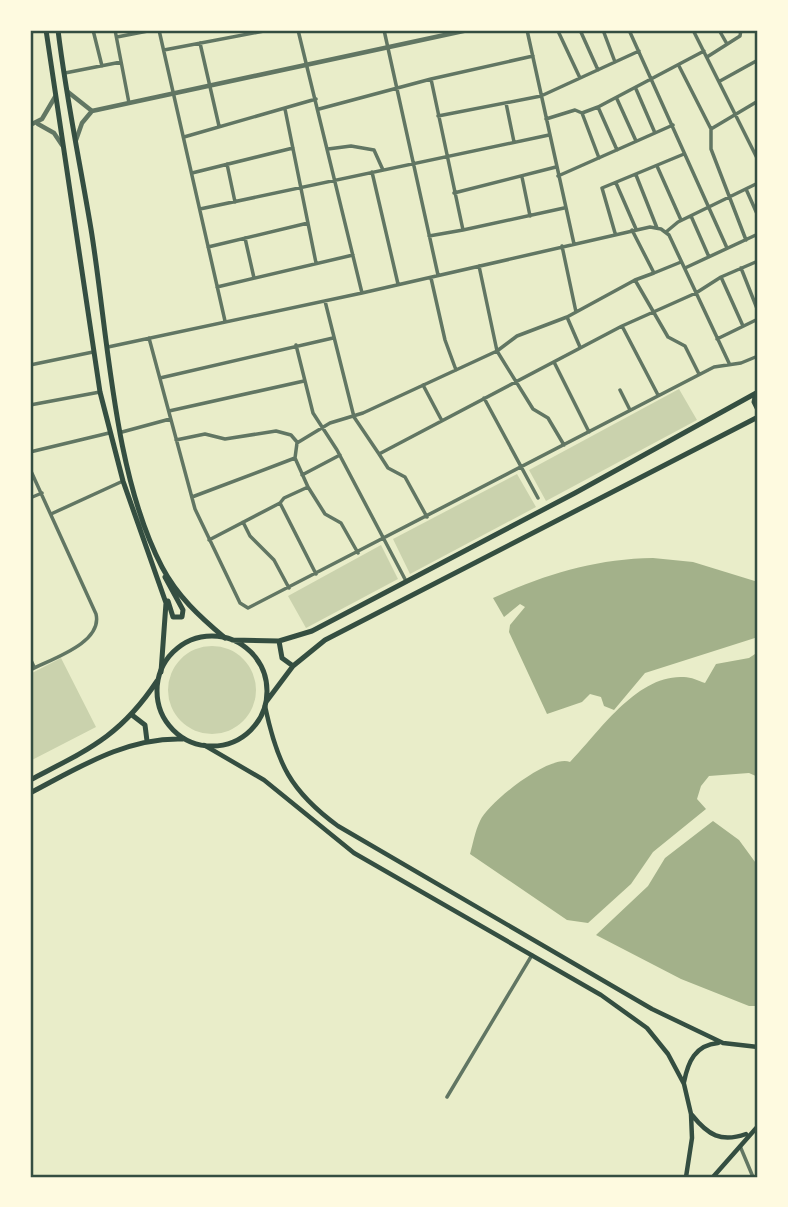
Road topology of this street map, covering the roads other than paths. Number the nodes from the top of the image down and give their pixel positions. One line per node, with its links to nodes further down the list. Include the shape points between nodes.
1 (39, 30): 20 (street)
2 (46, 30): 46 (main road)
3 (58, 30): 37 (main road)
4 (93, 30): 34 (street)
5 (115, 30): 21 (street)
6 (153, 30): 21 (street)
7 (159, 30): 25 (street)
8 (267, 30): 22 (street)
9 (298, 30): 33 (street)
10 (384, 30): 24 (street)
11 (468, 30): 24 (street)
12 (527, 30): 28 (street)
13 (580, 30): 36 (street)
14 (603, 30): 32 (street)
15 (629, 30): 26 (street)
16 (693, 30): 27 (street)
17 (719, 30): 23 (street)
18 (741, 30): 23 (street, via 740,36)
19 (558, 31): 38 (street)
20 (30, 32)
21 (117, 37): 31 (street)
22 (200, 43): 25 (street); 43 (street)
23 (727, 44): 29 (street)
24 (388, 47): 33 (street); 44 (street)
25 (164, 50): 47 (street)
26 (639, 51): 32 (street); 40 (street)
27 (704, 51): 29 (street); 35 (street)
28 (533, 56): 39 (street); 48 (street)
29 (707, 57): 41 (street)
30 (758, 60): 41 (street)
31 (121, 62): 34 (street); 52 (street)
32 (615, 62): 36 (street)
33 (305, 65): 43 (street); 49 (street)
34 (102, 66): 37 (street)
35 (679, 66): 40 (street); 66 (street)
36 (598, 70): 38 (street)
37 (63, 73): 42 (main road)
38 (580, 78): 48 (street)
39 (431, 79): 44 (street); 60 (street)
40 (652, 81): 45 (street); 64 (street)
41 (720, 81): 59 (street)
42 (65, 86): 57 (street, via 77,102); 72 (main road)
43 (210, 86): 47 (street); 65 (street)
44 (398, 88): 56 (street); 82 (street)
45 (636, 89): 50 (street); 67 (street)
46 (56, 93): 62 (street); 76 (main road)
47 (174, 93): 52 (street); 69 (street)
48 (541, 96): 53 (street); 61 (street)
49 (316, 99): 55 (street); 56 (street)
50 (617, 99): 54 (street); 70 (street)
51 (758, 101): 59 (street)
52 (129, 103): 57 (street)
53 (506, 103): 60 (street); 71 (street)
54 (598, 107): 58 (street); 75 (street)
55 (285, 109): 65 (street); 73 (street)
56 (319, 109): 74 (street)
57 (92, 111): 72 (street, via 79,128)
58 (582, 113): 61 (street, via 575,110); 79 (street)
59 (737, 114): 66 (street); 80 (street)
60 (438, 116): 78 (street)
61 (546, 119): 68 (street)
62 (37, 123): 63 (street); 76 (street, via 54,133)
63 (30, 125)
64 (673, 125): 67 (street); 77 (street)
65 (219, 127): 69 (street)
66 (711, 129): 97 (street, via 709,144)
67 (655, 133): 70 (street)
68 (549, 135): 71 (street); 84 (street)
69 (184, 137): 87 (street)
70 (636, 141): 75 (street)
71 (514, 142): 78 (street)
72 (75, 148): 151 (main road)
73 (293, 148): 81 (street); 94 (street)
74 (328, 149): 85 (street, via 374,150); 91 (street)
75 (618, 150): 79 (street)
76 (64, 151): 153 (main road)
77 (684, 154): 83 (street); 99 (street)
78 (446, 156): 82 (street); 96 (street)
79 (599, 158): 90 (street)
80 (758, 160)
81 (227, 164): 87 (street); 98 (street)
82 (412, 164): 85 (street); 113 (street)
83 (657, 166): 88 (street); 105 (street)
84 (556, 167): 89 (street); 90 (street)
85 (383, 170): 86 (street)
86 (372, 172): 91 (street); 134 (street)
87 (192, 173): 101 (street)
88 (636, 175): 92 (street); 107 (street)
89 (522, 176): 96 (street); 102 (street)
90 (558, 177): 100 (street)
91 (335, 180): 94 (street); 120 (street)
92 (616, 183): 109 (street); 111 (street, via 601,191)
93 (758, 183): 95 (street)
94 (301, 187): 98 (street); 106 (street)
95 (746, 189): 97 (street); 104 (street)
96 (454, 193): 108 (street)
97 (728, 198): 99 (street); 115 (street)
98 (235, 202): 101 (street)
99 (709, 207): 103 (street); 119 (street)
100 (564, 208): 102 (street); 116 (street)
101 (200, 209): 118 (street)
102 (530, 216): 108 (street)
103 (691, 216): 105 (street); 121 (street)
104 (758, 216)
105 (681, 220): 110 (street)
106 (308, 223): 114 (street); 124 (street)
107 (657, 228): 109 (street); 110 (street)
108 (463, 230): 113 (street)
109 (634, 230): 111 (street); 128 (street)
110 (666, 232): 123 (street)
111 (615, 233): 116 (street)
112 (758, 234): 115 (street)
113 (429, 236): 129 (street)
114 (245, 238): 118 (street); 132 (street)
115 (746, 240): 119 (street)
116 (574, 244): 117 (street)
117 (562, 246): 125 (street); 141 (street)
118 (208, 247): 135 (street)
119 (727, 248): 121 (street)
120 (353, 255): 124 (street); 136 (street)
121 (709, 257): 126 (street)
122 (758, 261): 127 (street)
123 (682, 262): 126 (street); 128 (street)
124 (316, 263): 132 (street)
125 (479, 266): 129 (street); 154 (street)
126 (685, 268): 137 (street)
127 (741, 268): 131 (street); 140 (street)
128 (654, 273): 133 (street)
129 (438, 275): 130 (street)
130 (431, 277): 134 (street); 159 (street)
131 (721, 277): 137 (street); 146 (street)
132 (254, 278): 135 (street)
133 (635, 281): 139 (street); 141 (street)
134 (398, 284): 136 (street)
135 (217, 287): 144 (street)
136 (362, 293): 138 (street)
137 (696, 293): 139 (street); 149 (street)
138 (325, 301): 144 (street); 148 (street)
139 (654, 310): 145 (street); 160 (street, via 668,337 685,346)
140 (758, 311)
141 (576, 312): 142 (street)
142 (567, 317): 152 (street); 154 (street, via 517,336)
143 (758, 319): 146 (street)
144 (225, 322): 147 (street)
145 (622, 326): 152 (street); 168 (street)
146 (743, 326): 149 (street)
147 (149, 338): 151 (street); 161 (street)
148 (333, 338): 150 (street); 174 (street)
149 (717, 339): 157 (street)
150 (296, 345): 161 (street); 162 (street)
151 (107, 347): 179 (main road)
152 (580, 348): 156 (street)
153 (94, 351): 158 (street); 166 (main road)
154 (497, 351): 159 (street); 163 (street)
155 (758, 356): 157 (street)
156 (554, 362): 163 (street); 180 (street)
157 (729, 363): 160 (street)
158 (30, 365)
159 (456, 370): 164 (street)
160 (699, 375): 168 (street)
161 (160, 378): 173 (street)
162 (304, 381): 173 (street); 178 (street)
163 (516, 383): 169 (street); 184 (street, via 533,409 548,418)
164 (423, 385): 174 (street); 177 (street)
165 (620, 390): 171 (street)
166 (100, 392): 170 (street); 181 (main road)
167 (757, 392): 172 (main road, via 754,402); 207 (main road)
168 (659, 396): 171 (street)
169 (484, 398): 177 (street); 189 (street)
170 (30, 405)
171 (631, 410): 180 (street)
172 (758, 410)
173 (169, 411): 176 (street)
174 (354, 416): 178 (street); 186 (street)
175 (758, 417): 213 (main road, via 332,636)
176 (171, 419): 179 (street); 182 (street)
177 (441, 419): 186 (street)
178 (322, 428): 183 (street); 187 (street)
179 (122, 432): 205 (main road, via 138,501)
180 (589, 432): 184 (street)
181 (109, 433): 185 (street); 192 (main road)
182 (176, 440): 183 (street, via 276,431 291,435); 195 (street)
183 (298, 443): 188 (street)
184 (564, 445): 189 (street)
185 (30, 452)
186 (379, 454): 200 (street, via 388,468 405,477)
187 (340, 455): 191 (street); 202 (street)
188 (295, 458): 191 (street); 195 (street)
189 (522, 467): 197 (street); 200 (street)
190 (30, 469): 194 (street)
191 (302, 475): 193 (street)
192 (123, 481): 199 (street); 209 (main road)
193 (308, 487): 198 (street); 204 (street, via 324,514 341,523)
194 (42, 493): 196 (street); 199 (street)
195 (191, 497): 203 (street)
196 (30, 498)
197 (538, 498)
198 (280, 503): 201 (street); 206 (street)
199 (51, 513): 214 (street, via 97,624 90,637)
200 (427, 517): 202 (street)
201 (243, 522): 203 (street); 208 (street, via 274,560)
202 (385, 539): 204 (street); 207 (street)
203 (209, 540): 208 (street, via 243,607 253,607)
204 (358, 553): 206 (street)
205 (162, 567): 209 (main road, via 183,610 182,617 173,617); 210 (main road, via 191,608)
206 (316, 574): 208 (street)
207 (406, 581): 211 (main road, via 312,631)
208 (289, 588)
209 (163, 593): 215 (main road, via 167,613)
210 (228, 639): 211 (main road); 215 (main road, via 205,636 187,642 171,654); 216 (main road, via 248,649 260,664 267,683)
211 (279, 640): 213 (main road, via 282,657)
212 (30, 658): 214 (street)
213 (293, 666): 216 (main road)
214 (32, 668)
215 (160, 675): 217 (main road); 218 (main road, via 158,697 163,716)
216 (266, 704): 220 (main road, via 258,722 240,738); 224 (main road, via 272,741 284,770 302,796 327,818 611,987)
217 (132, 715): 219 (main road, via 145,725); 221 (main road, via 104,740)
218 (186, 739): 219 (main road); 220 (main road)
219 (147, 741): 222 (main road, via 106,754)
220 (204, 745): 223 (main road, via 254,773 354,853)
221 (30, 780)
222 (30, 793)
223 (532, 954): 226 (main road, via 637,1020 668,1054); 227 (street)
224 (723, 1043): 225 (main road); 226 (main road, via 707,1045 694,1055)
225 (758, 1047)
226 (684, 1084): 228 (main road)
227 (447, 1097)
228 (691, 1114): 230 (main road, via 715,1137 728,1139); 233 (main road)
229 (758, 1126): 230 (main road)
230 (748, 1133): 231 (main road)
231 (739, 1144): 232 (main road); 234 (street)
232 (716, 1176)
233 (686, 1177)
234 (753, 1177)

